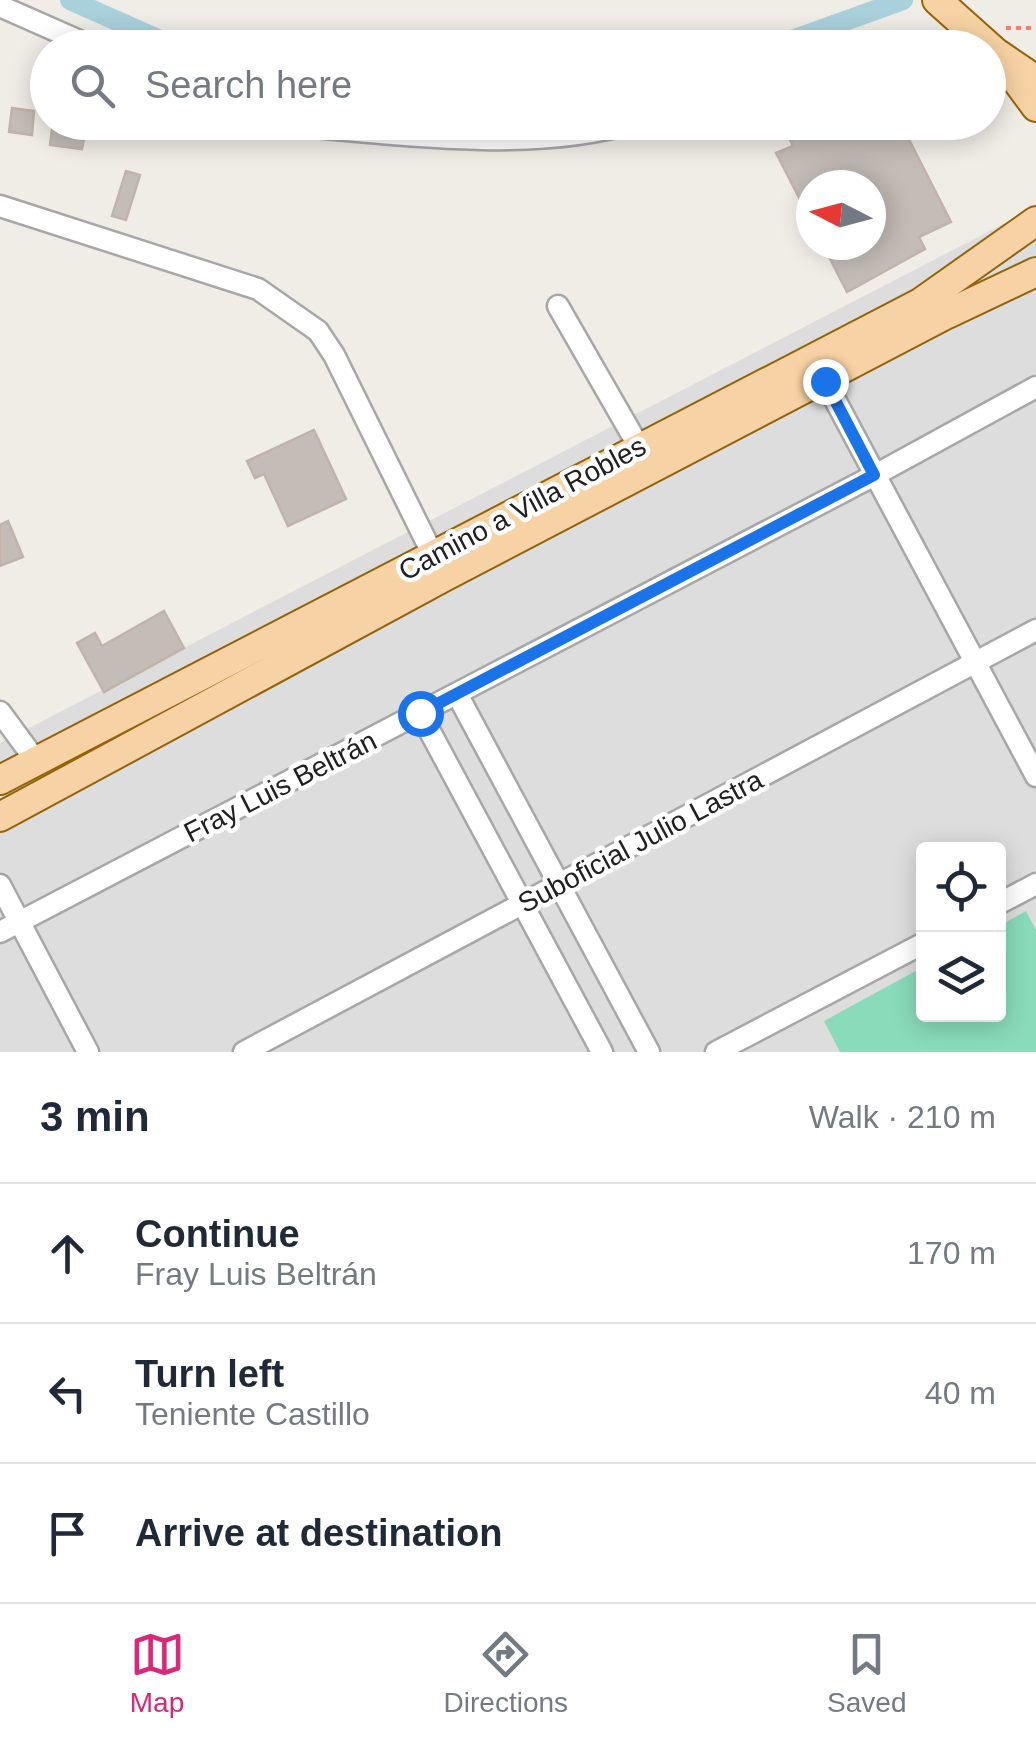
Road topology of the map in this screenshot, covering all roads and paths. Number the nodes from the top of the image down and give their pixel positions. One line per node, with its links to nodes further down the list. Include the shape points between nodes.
1 (0, 6): 3 (street)
2 (947, 8): 4 (main road)
3 (54, 30)
4 (971, 30)
5 (1006, 58): 7 (main road)
6 (1006, 68): 8 (main road)
7 (1036, 80)
8 (1036, 107)
9 (0, 206): 17 (street, via 258,289 318,331)
10 (1036, 221): 15 (main road, Camino a Villa Robles, via 920,303)
11 (1036, 272): 13 (main road, Camino a Villa Robles)
12 (558, 306): 15 (street)
13 (825, 381): 16 (street); 26 (main road, Camino a Villa Robles)
14 (1036, 387): 16 (street, Fray Luis Beltrán)
15 (639, 447): 17 (main road, Camino a Villa Robles)
16 (874, 475): 19 (street); 20 (street, Fray Luis Beltrán)
17 (433, 555): 23 (main road, Camino a Villa Robles)
18 (1036, 630): 19 (street, Suboficial Julio Lastra)
19 (975, 662): 24 (street); 27 (street, Suboficial Julio Lastra)
20 (457, 694): 22 (street, Fray Luis Beltrán); 27 (street)
21 (0, 712): 23 (street)
22 (420, 713): 31 (street); 32 (street, Fray Luis Beltrán)
23 (36, 762): 25 (main road, Camino a Villa Robles)
24 (1036, 776)
25 (0, 780)
26 (0, 817)
27 (559, 884): 31 (street, Suboficial Julio Lastra); 37 (street)
28 (1036, 884): 30 (street)
29 (1, 886): 32 (street)
30 (1006, 900)
31 (521, 905): 35 (street, Suboficial Julio Lastra); 36 (street)
32 (9, 926): 34 (street)
33 (916, 948): 38 (street)
34 (88, 1052)
35 (244, 1052)
36 (602, 1052)
37 (649, 1052)
38 (716, 1052)

